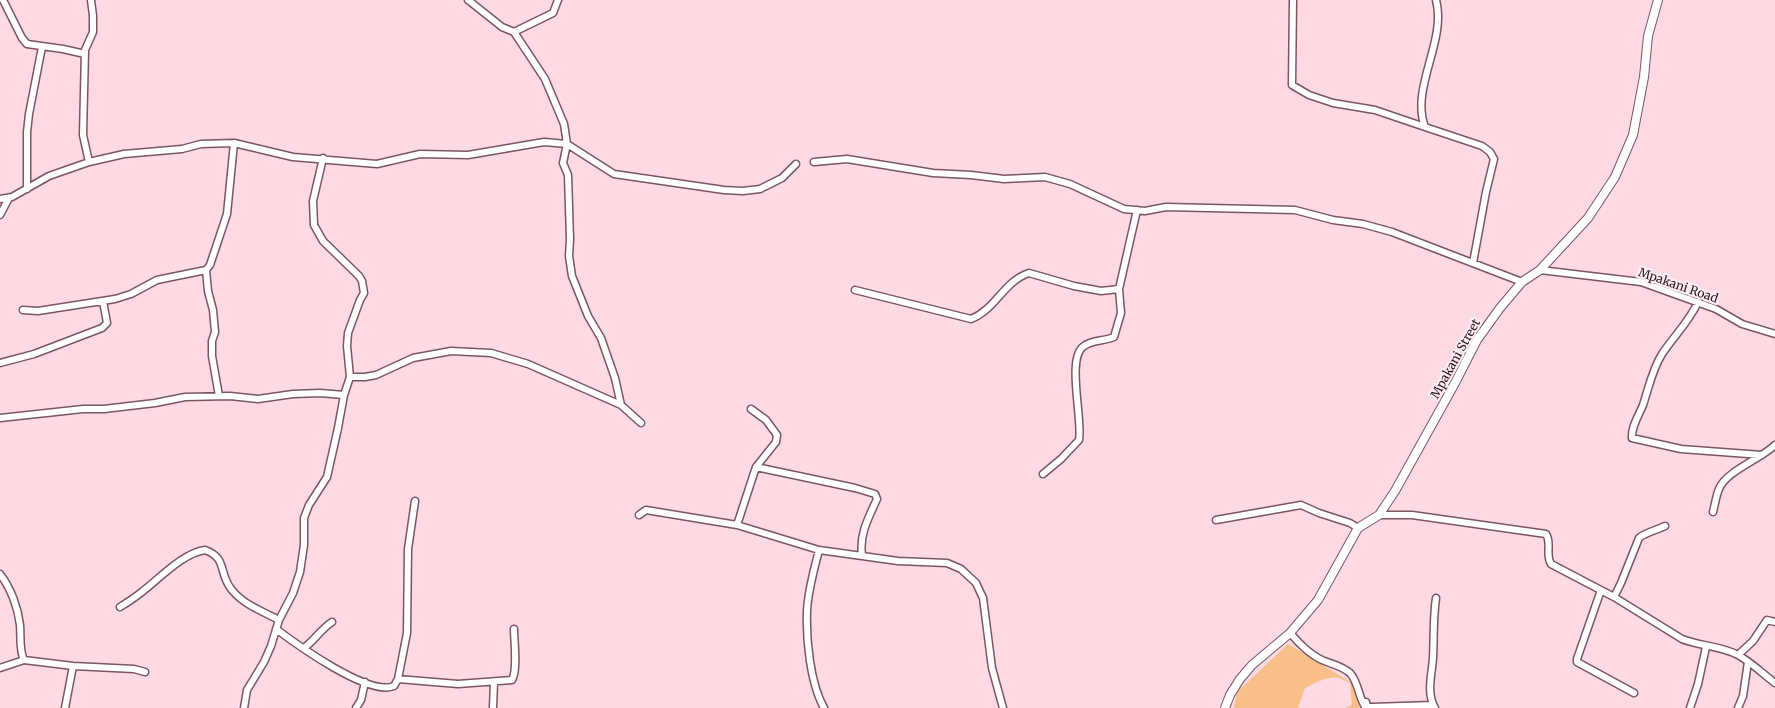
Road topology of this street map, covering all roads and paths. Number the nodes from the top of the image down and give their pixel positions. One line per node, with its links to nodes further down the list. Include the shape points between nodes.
1 (4, 0): 9 (street, via 24,41)
2 (91, 0): 10 (street, via 93,32)
3 (468, 0): 8 (street, via 502,27)
4 (558, 0): 8 (street, via 553,13)
5 (1293, 0): 11 (street, via 1292,85 1333,103 1375,110)
6 (1436, 0): 11 (street, via 1437,34 1422,107)
7 (1658, 0): 25 (street, Mpakani Street, via 1648,36 1633,135 1615,176 1588,218)
8 (514, 32): 13 (street, via 545,79 564,124)
9 (42, 47): 10 (street); 18 (street, via 27,132)
10 (85, 54): 15 (street, via 83,135)
11 (1425, 127): 23 (street, via 1482,146 1494,159)
12 (234, 143): 14 (street, via 293,157); 15 (street, via 124,154); 24 (street, via 226,214)
13 (567, 144): 14 (street, via 544,142 468,155 420,154 377,164); 17 (street, via 614,174 743,191 760,190 782,178); 37 (street, via 563,162 568,175 572,276 601,338)
14 (323, 158): 34 (street, via 312,201 314,225 323,241 359,276 364,286 348,333)
15 (89, 162): 18 (street, via 49,176)
16 (814, 162): 21 (street, via 847,159 933,173 1004,179 1046,177 1070,184 1124,209)
17 (796, 164)
18 (27, 189): 19 (street)
19 (9, 198): 20 (street); 22 (street)
20 (0, 199)
21 (1137, 210): 23 (street, via 1196,207 1295,210 1392,232); 27 (street)
22 (0, 215)
23 (1473, 263): 26 (street)
24 (206, 270): 29 (street, via 157,280 131,294); 36 (street, via 214,310 212,356)
25 (1540, 270): 26 (street, Mpakani Street); 30 (street, Mpakani Road, via 1640,282)
26 (1522, 282): 48 (street, Mpakani Street, via 1477,340 1438,415)
27 (1118, 289): 28 (street, via 1101,291 1029,273 1010,284 981,316 971,319); 44 (street, via 1121,314 1114,337 1087,344 1078,351 1075,377 1079,440)
28 (855, 290)
29 (104, 301): 31 (street, via 38,311); 33 (street, via 107,322 102,328 34,354)
30 (1698, 302): 32 (street, Mpakani Road, via 1742,324); 42 (street, via 1651,373 1632,438 1681,449)
31 (23, 310)
32 (1775, 334)
33 (0, 363)
34 (350, 377): 35 (street); 37 (street, via 365,378 413,358 451,351 491,353 528,364)
35 (344, 395): 36 (street, via 294,394 258,399); 60 (street, via 327,477 304,518 300,572)
36 (219, 396): 39 (street)
37 (621, 405): 40 (street)
38 (751, 410): 43 (street, via 766,420 777,435 776,442)
39 (0, 418)
40 (641, 423)
41 (1775, 445): 42 (street)
42 (1762, 455): 46 (street, via 1723,482)
43 (756, 467): 50 (street); 54 (street, via 875,494 877,499 862,533)
44 (1043, 474)
45 (415, 501): 75 (street, via 408,549 407,633)
46 (1713, 512)
47 (639, 515): 50 (street, via 646,510)
48 (1379, 515): 52 (street, Mpakani Street); 56 (street, via 1420,516 1546,534 1551,564)
49 (1216, 520): 52 (street, via 1301,505)
50 (737, 525): 53 (street)
51 (1665, 526): 57 (street, via 1639,538)
52 (1358, 528): 65 (street, Mpakani Street, via 1318,600)
53 (819, 550): 54 (street); 85 (street, via 807,610 813,676)
54 (862, 555): 86 (street, via 898,561 948,563 961,569 976,583 983,598 992,668)
55 (0, 574): 69 (street, via 12,596 20,624)
56 (1601, 590): 57 (street); 79 (street, via 1576,659)
57 (1614, 597): 66 (street, via 1671,634)
58 (1436, 598): 80 (street, via 1430,684)
59 (120, 607): 60 (street, via 177,564 205,550 219,558 225,581 244,602)
60 (279, 620): 63 (street)
61 (332, 622): 67 (street)
62 (1775, 622): 68 (street, via 1767,620)
63 (276, 629): 67 (street); 82 (street, via 264,662 247,690)
64 (514, 629): 77 (street, via 514,677)
65 (1290, 633): 87 (street, Mpakani Street, via 1240,679); 88 (street, via 1304,649 1349,672)
66 (1706, 647): 68 (street); 89 (street)
67 (304, 648): 76 (street, via 323,662)
68 (1738, 655): 70 (street)
69 (24, 660): 71 (street); 72 (street)
70 (1748, 662): 78 (street); 90 (street)
71 (73, 666): 74 (street); 81 (street)
72 (0, 668)
73 (1348, 668): 80 (street, via 1359,681 1367,707)
74 (145, 672)
75 (398, 678): 76 (street, via 390,688); 77 (street, via 458,684)
76 (365, 682): 83 (street)
77 (494, 682): 84 (street)
78 (1775, 683)
79 (1634, 693)
80 (1434, 707)
81 (65, 708)
82 (244, 708)
83 (356, 708)
84 (493, 708)
85 (824, 708)
86 (1004, 708)
87 (1225, 708)
88 (1366, 708)
89 (1690, 708)
90 (1738, 708)

